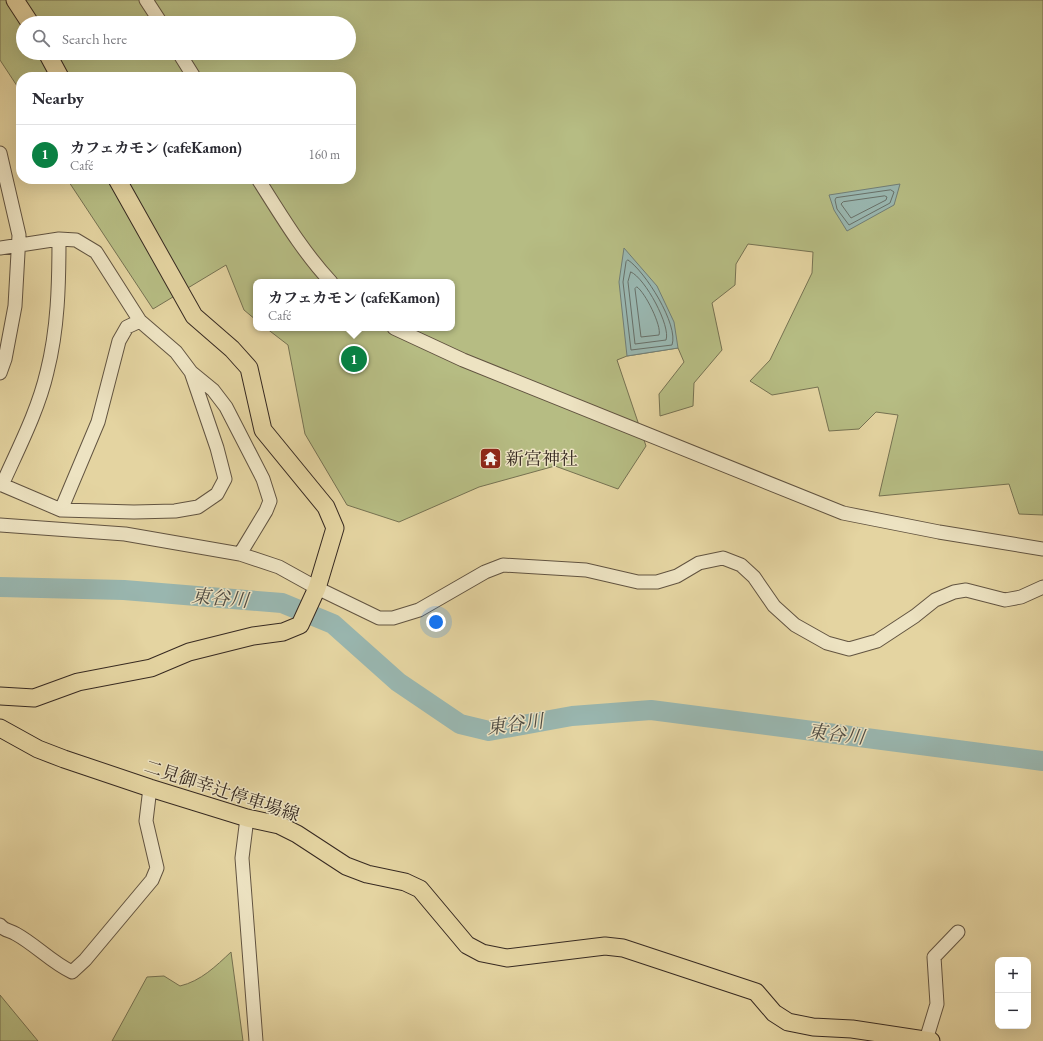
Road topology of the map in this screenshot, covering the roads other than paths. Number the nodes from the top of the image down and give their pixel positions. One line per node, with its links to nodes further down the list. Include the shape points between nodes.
1 (15, 0): 3 (main road)
2 (146, 0): 4 (street)
3 (25, 16)
4 (156, 16)
5 (51, 60): 7 (main road)
6 (183, 60): 8 (street)
7 (57, 72)
8 (191, 72)
9 (0, 152): 13 (street, via 19,235)
10 (120, 184): 26 (main road, via 194,316 232,349 249,368 263,430 326,507 335,528)
11 (261, 184): 15 (street, via 298,241)
12 (58, 239): 13 (street); 16 (street, via 76,240 96,252); 20 (street, via 56,324 47,374 28,426)
13 (18, 245): 14 (street); 19 (street, via 15,306 6,359)
14 (0, 248)
15 (328, 279)
16 (140, 321): 18 (street, via 176,352); 21 (street, via 127,327 119,341 98,422)
17 (400, 331): 23 (street, via 463,360 843,513)
18 (191, 372): 21 (street, via 225,479 217,494 198,507 175,511); 24 (street, via 213,390 226,407 263,479 270,502)
19 (0, 373)
20 (1, 485): 21 (street)
21 (61, 510)
22 (0, 525): 24 (street, via 125,534)
23 (1043, 549)
24 (240, 554): 26 (street, via 279,567)
25 (1043, 587): 26 (street, via 1021,597 1005,600 966,590 954,592 935,600 877,641 849,649 828,643 794,625 774,606 750,573 741,565 723,558 699,562 677,576 657,582 638,582 586,570 504,564 485,572 420,610 393,618 379,618)
26 (317, 588): 27 (main road, via 300,625 284,632 253,636 189,652 151,668 78,682 34,698)
27 (0, 696)
28 (0, 728): 29 (main road, 二見御幸辻停車場線, via 38,749)
29 (150, 788): 30 (main road, 二見御幸辻停車場線); 31 (street, via 146,821 157,868 152,880 72,972 58,966)
30 (246, 818): 33 (main road, 二見御幸辻停車場線, via 279,826 297,834 346,866 367,874 405,882 420,889 467,945 482,953 507,958 605,946 623,948 756,992 774,1013 788,1022); 34 (street, via 242,858)
31 (0, 925)
32 (958, 932): 33 (street, via 934,957 937,1004)
33 (929, 1040)
34 (256, 1041)

